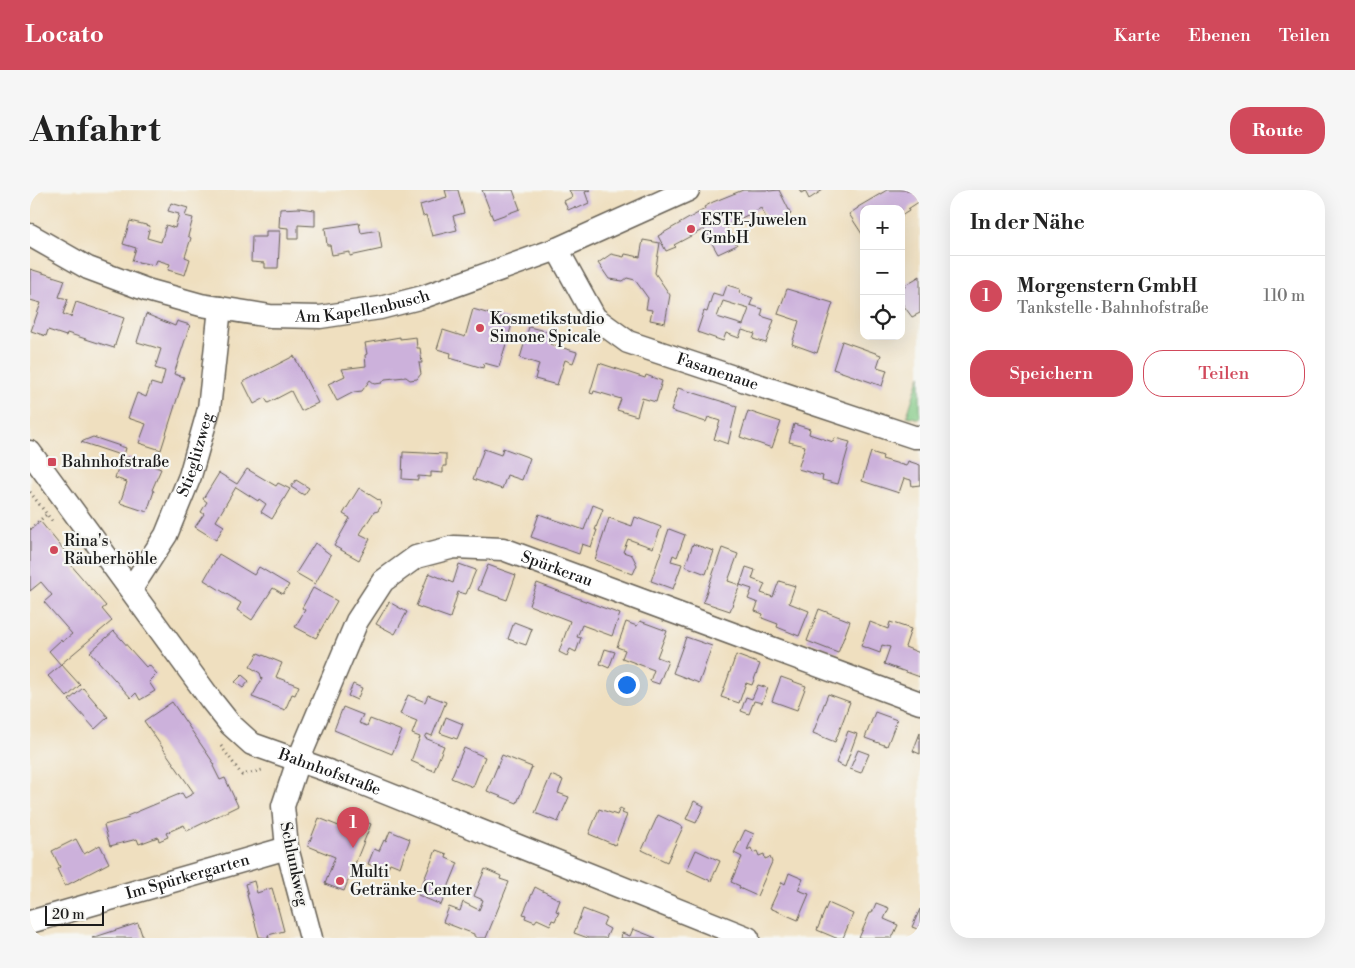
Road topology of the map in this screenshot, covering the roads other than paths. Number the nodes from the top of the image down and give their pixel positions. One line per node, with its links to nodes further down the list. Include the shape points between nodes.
1 (688, 190): 3 (street, Am Kapellenbusch)
2 (30, 236): 4 (street, Am Kapellenbusch, via 96,271 147,290)
3 (557, 249): 4 (street, Am Kapellenbusch, via 423,297 380,308 320,317 270,316); 5 (street, Fasanenaue, via 595,318 628,342)
4 (220, 308): 7 (street, Stieglitzweg, via 209,409 190,476 166,535)
5 (920, 437)
6 (30, 452): 7 (street, Bahnhofstraße)
7 (131, 589): 9 (street, Bahnhofstraße, via 230,724 252,744)
8 (920, 703): 9 (street, Spürkerau, via 503,549 454,547 416,557 382,581 357,621)
9 (298, 761): 10 (street, Schlunkweg, via 283,806); 13 (street, Bahnhofstraße, via 351,779)
10 (287, 848): 11 (street, Im Spürkergarten); 12 (street, Schlunkweg)
11 (30, 922)
12 (311, 938)
13 (748, 938)

